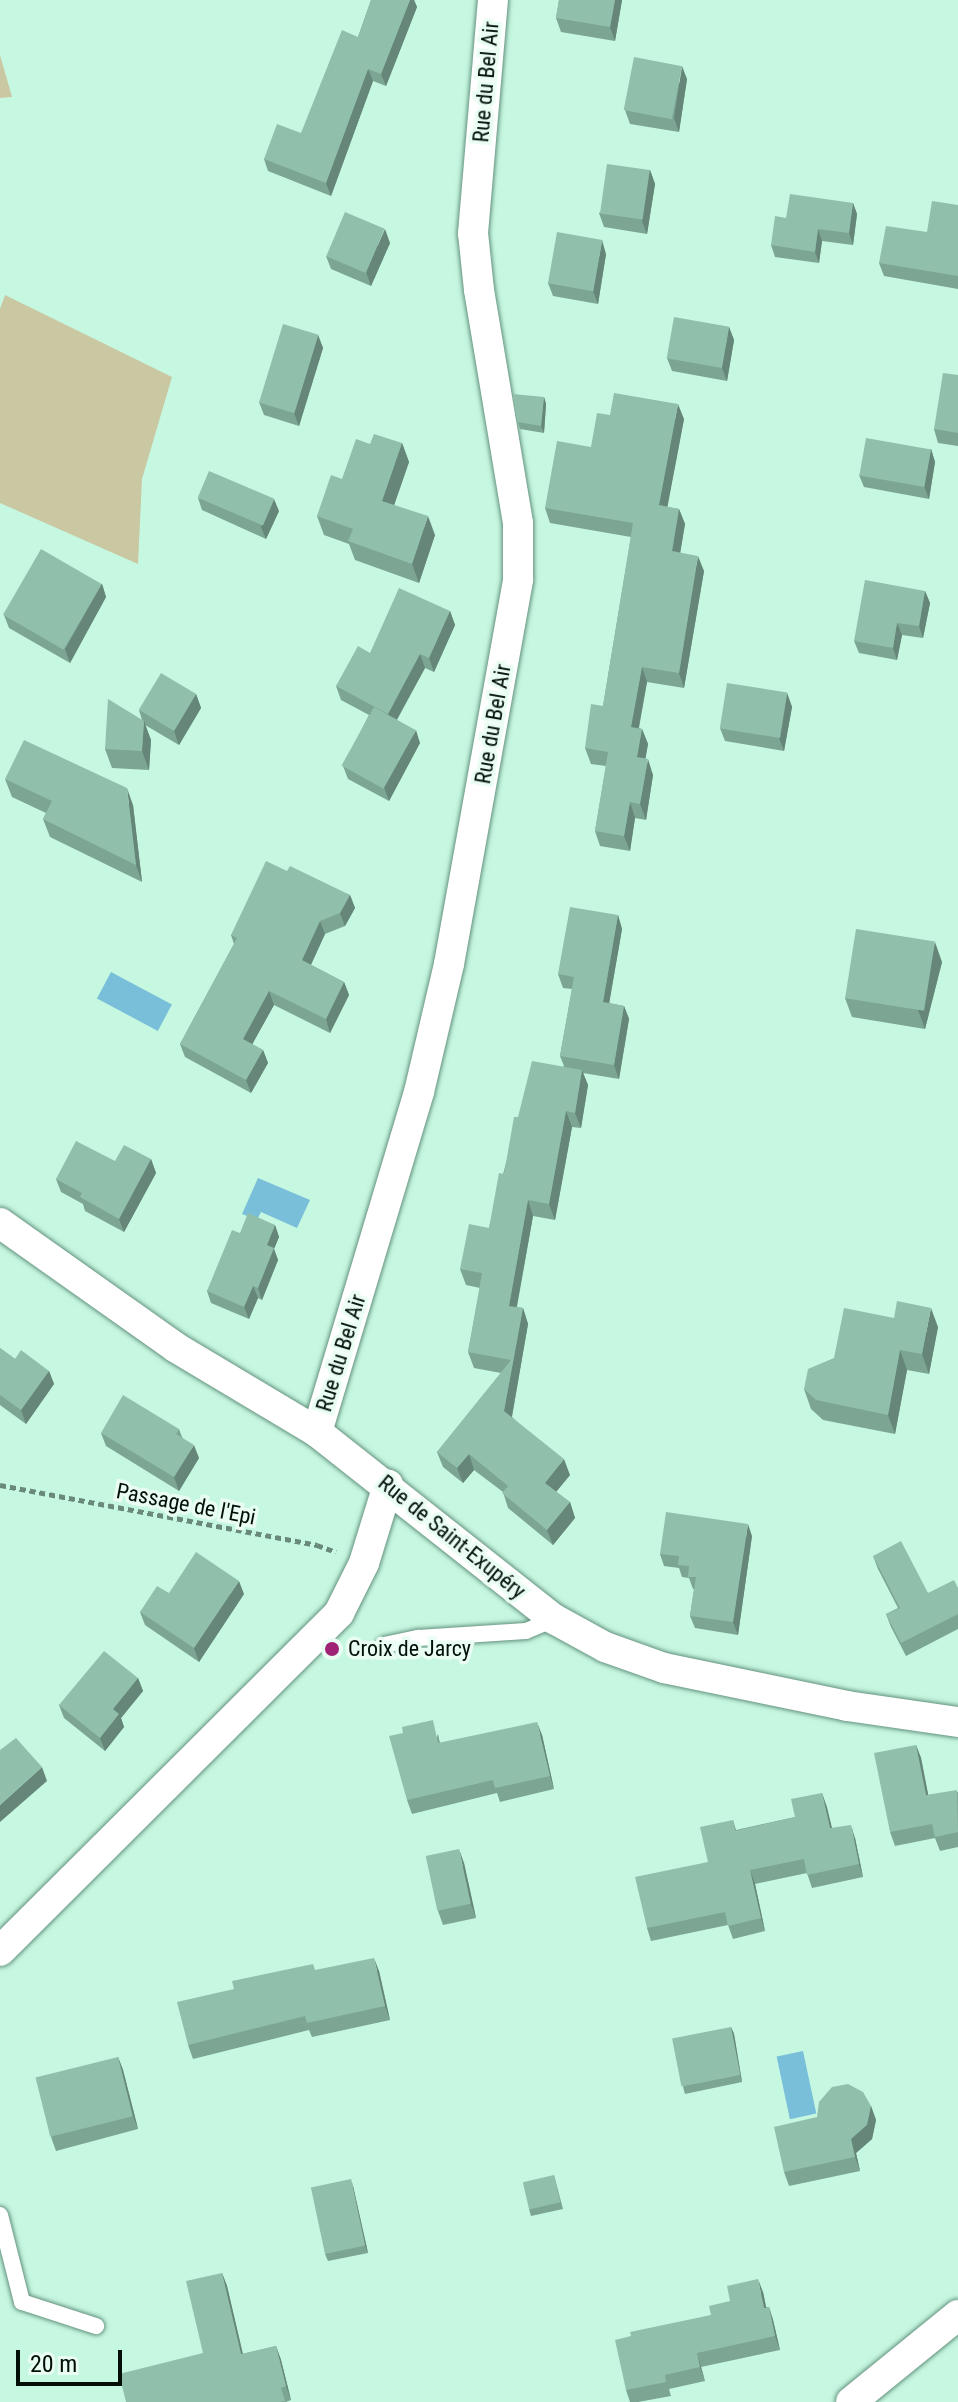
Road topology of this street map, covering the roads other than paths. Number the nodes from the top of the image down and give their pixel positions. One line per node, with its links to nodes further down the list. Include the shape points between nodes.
1 (493, 0): 3 (street, Rue du Bel Air, via 473,233 518,523 518,579 449,964 419,1092)
2 (0, 1223): 3 (street, Rue de Saint-Exupéry, via 175,1347)
3 (317, 1432): 4 (street, Rue de Saint-Exupéry)
4 (388, 1485): 5 (street, Rue de Saint-Exupéry); 8 (street, via 364,1563 339,1613)
5 (554, 1619): 6 (lane, via 526,1631); 7 (street, Rue de Saint-Exupéry, via 605,1647 664,1668 847,1706)
6 (384, 1645)
7 (958, 1722)
8 (6, 1934)
9 (0, 2215): 11 (lane, via 22,2302)
10 (958, 2315): 12 (street)
11 (96, 2326)
12 (851, 2402)

